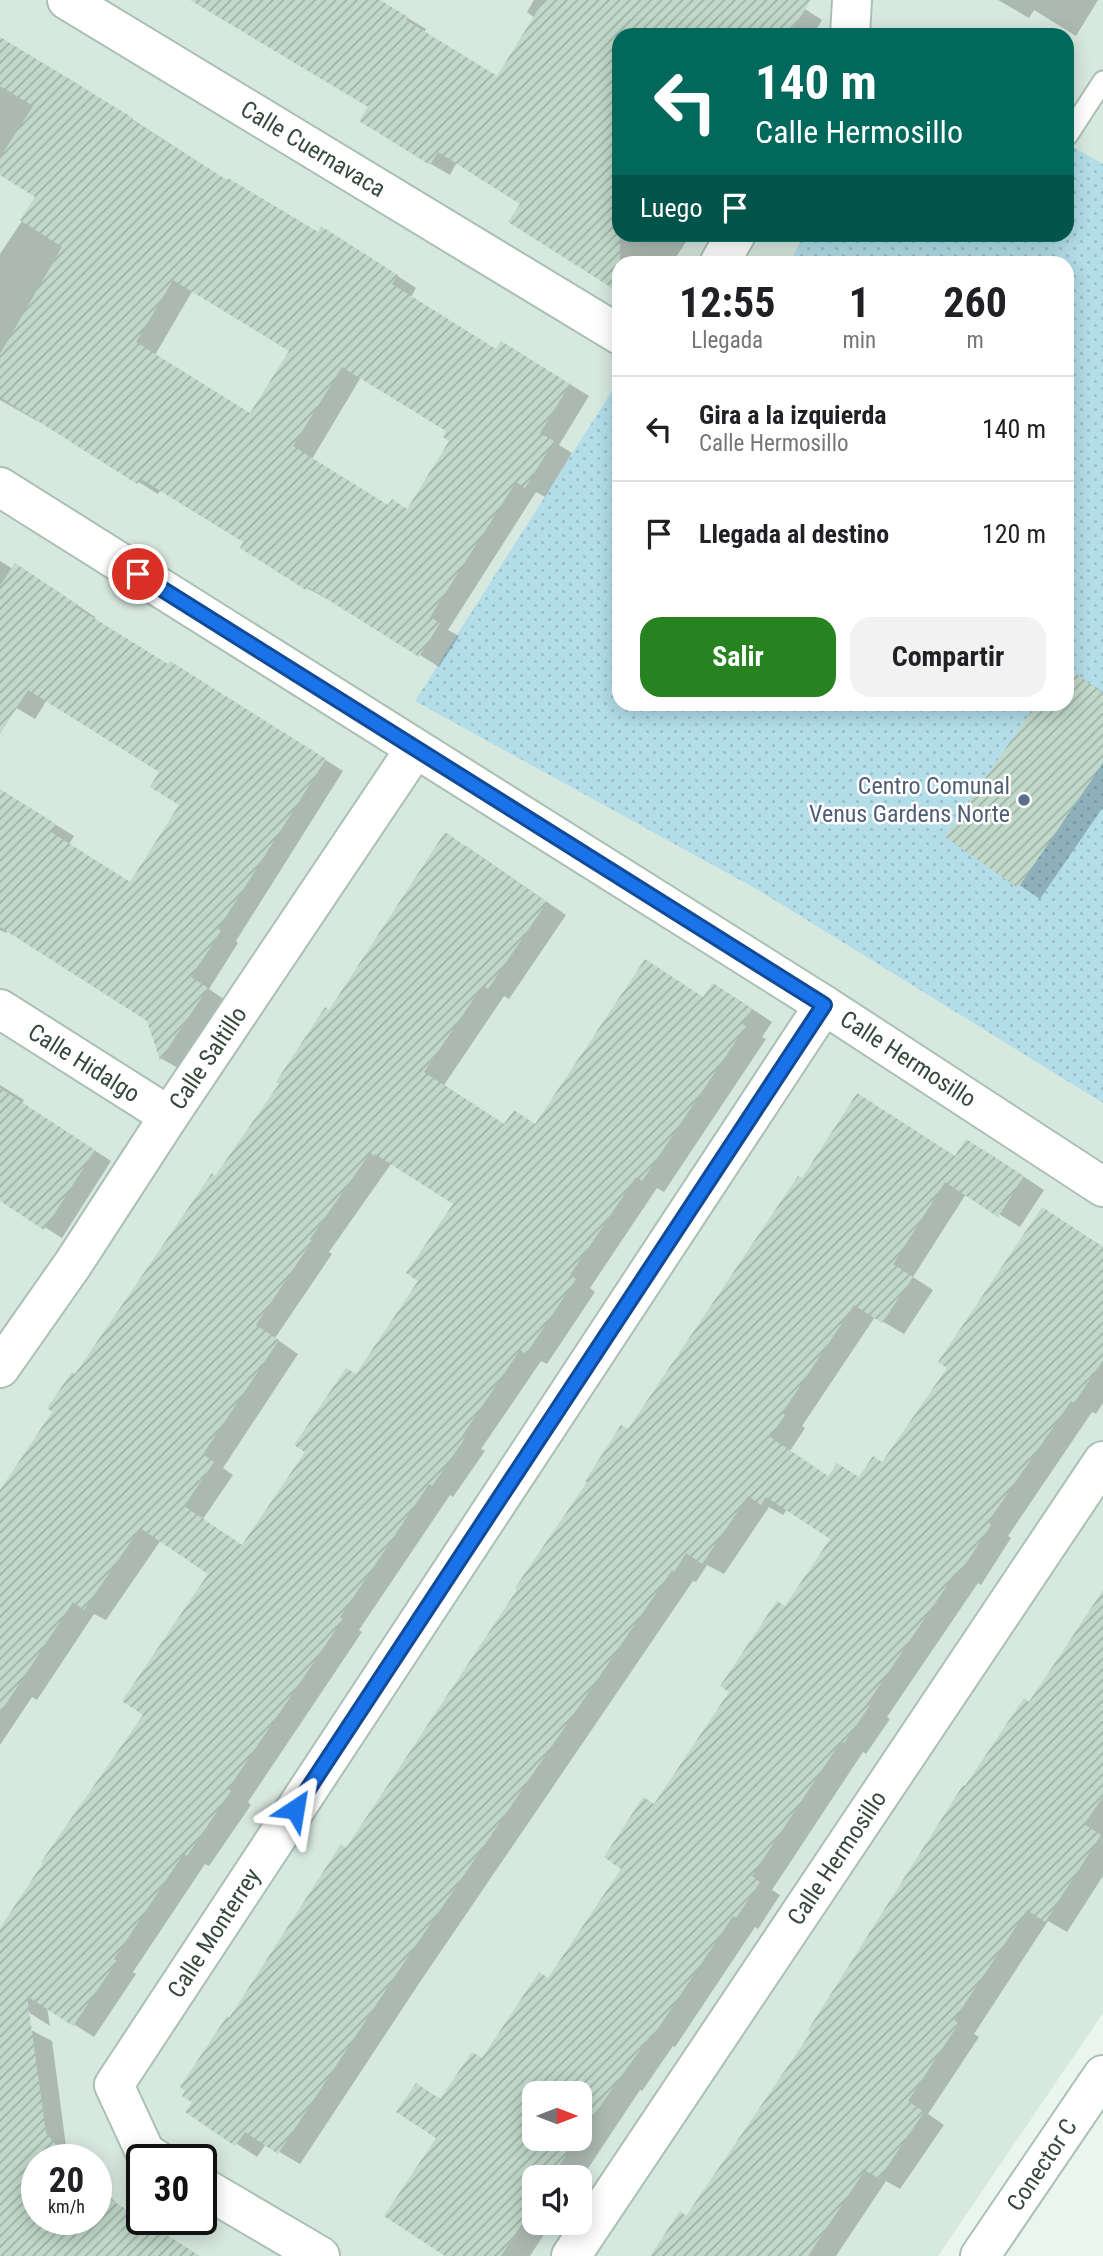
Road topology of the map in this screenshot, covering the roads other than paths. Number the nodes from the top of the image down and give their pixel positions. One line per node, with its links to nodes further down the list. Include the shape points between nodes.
1 (67, 0): 6 (street, Calle Cuernavaca)
2 (852, 0): 3 (street)
3 (850, 28)
4 (1103, 81): 5 (lane)
5 (1074, 126)
6 (612, 330)
7 (0, 487): 8 (street, Calle Hermosillo)
8 (415, 749): 9 (street, Calle Hermosillo); 11 (street, Calle Saltillo)
9 (824, 1005): 12 (street, Calle Hermosillo); 16 (street, Calle Monterrey, via 114,2085)
10 (0, 1009): 11 (street, Calle Hidalgo)
11 (169, 1116): 13 (street, Calle Saltillo)
12 (1103, 1187)
13 (0, 1368)
14 (1103, 1461): 19 (street, Calle Hermosillo)
15 (1103, 2075): 20 (street, Conector C)
16 (141, 2144)
17 (217, 2195): 18 (street)
18 (320, 2256)
19 (571, 2256)
20 (980, 2256)

